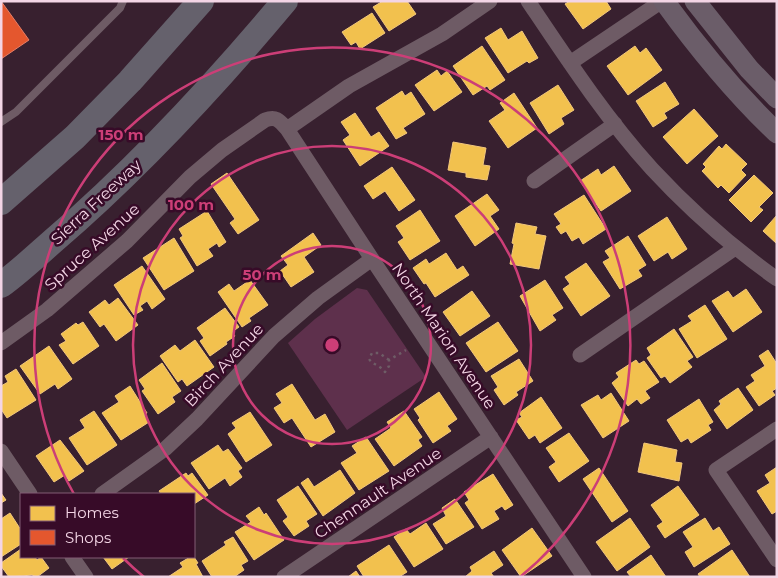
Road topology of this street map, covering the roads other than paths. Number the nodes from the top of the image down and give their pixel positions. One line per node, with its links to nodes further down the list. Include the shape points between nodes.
1 (123, 1): 11 (lane, via 120,8 16,112)
2 (201, 1): 16 (highway, via 75,137)
3 (285, 1): 20 (highway, Sierra Freeway, via 174,128 87,212)
4 (490, 1): 13 (street, via 442,34 349,86)
5 (528, 1): 8 (street)
6 (663, 1): 8 (street); 14 (main road, via 704,55)
7 (695, 1): 9 (main road, via 749,69)
8 (570, 64): 12 (street)
9 (777, 98)
10 (273, 117): 13 (street, North Marion Avenue); 21 (street, Spruce Avenue, via 222,150 190,177 121,247 47,310)
11 (1, 122)
12 (615, 124): 15 (street); 17 (street, via 652,169)
13 (287, 129): 18 (street, North Marion Avenue)
14 (777, 134)
15 (534, 181)
16 (1, 202)
17 (735, 248): 19 (street); 22 (street)
18 (372, 259): 24 (street, North Marion Avenue); 27 (street, Birch Avenue, via 318,298 274,336 165,449)
19 (777, 280)
20 (1, 285)
21 (1, 343)
22 (580, 355)
23 (777, 429): 29 (street, via 716,470)
24 (491, 437): 30 (street, North Marion Avenue); 32 (street, Chennault Avenue)
25 (1, 451): 26 (street)
26 (29, 493)
27 (103, 493)
28 (73, 558): 31 (street)
29 (777, 560)
30 (579, 575)
31 (86, 577)
32 (284, 577)

